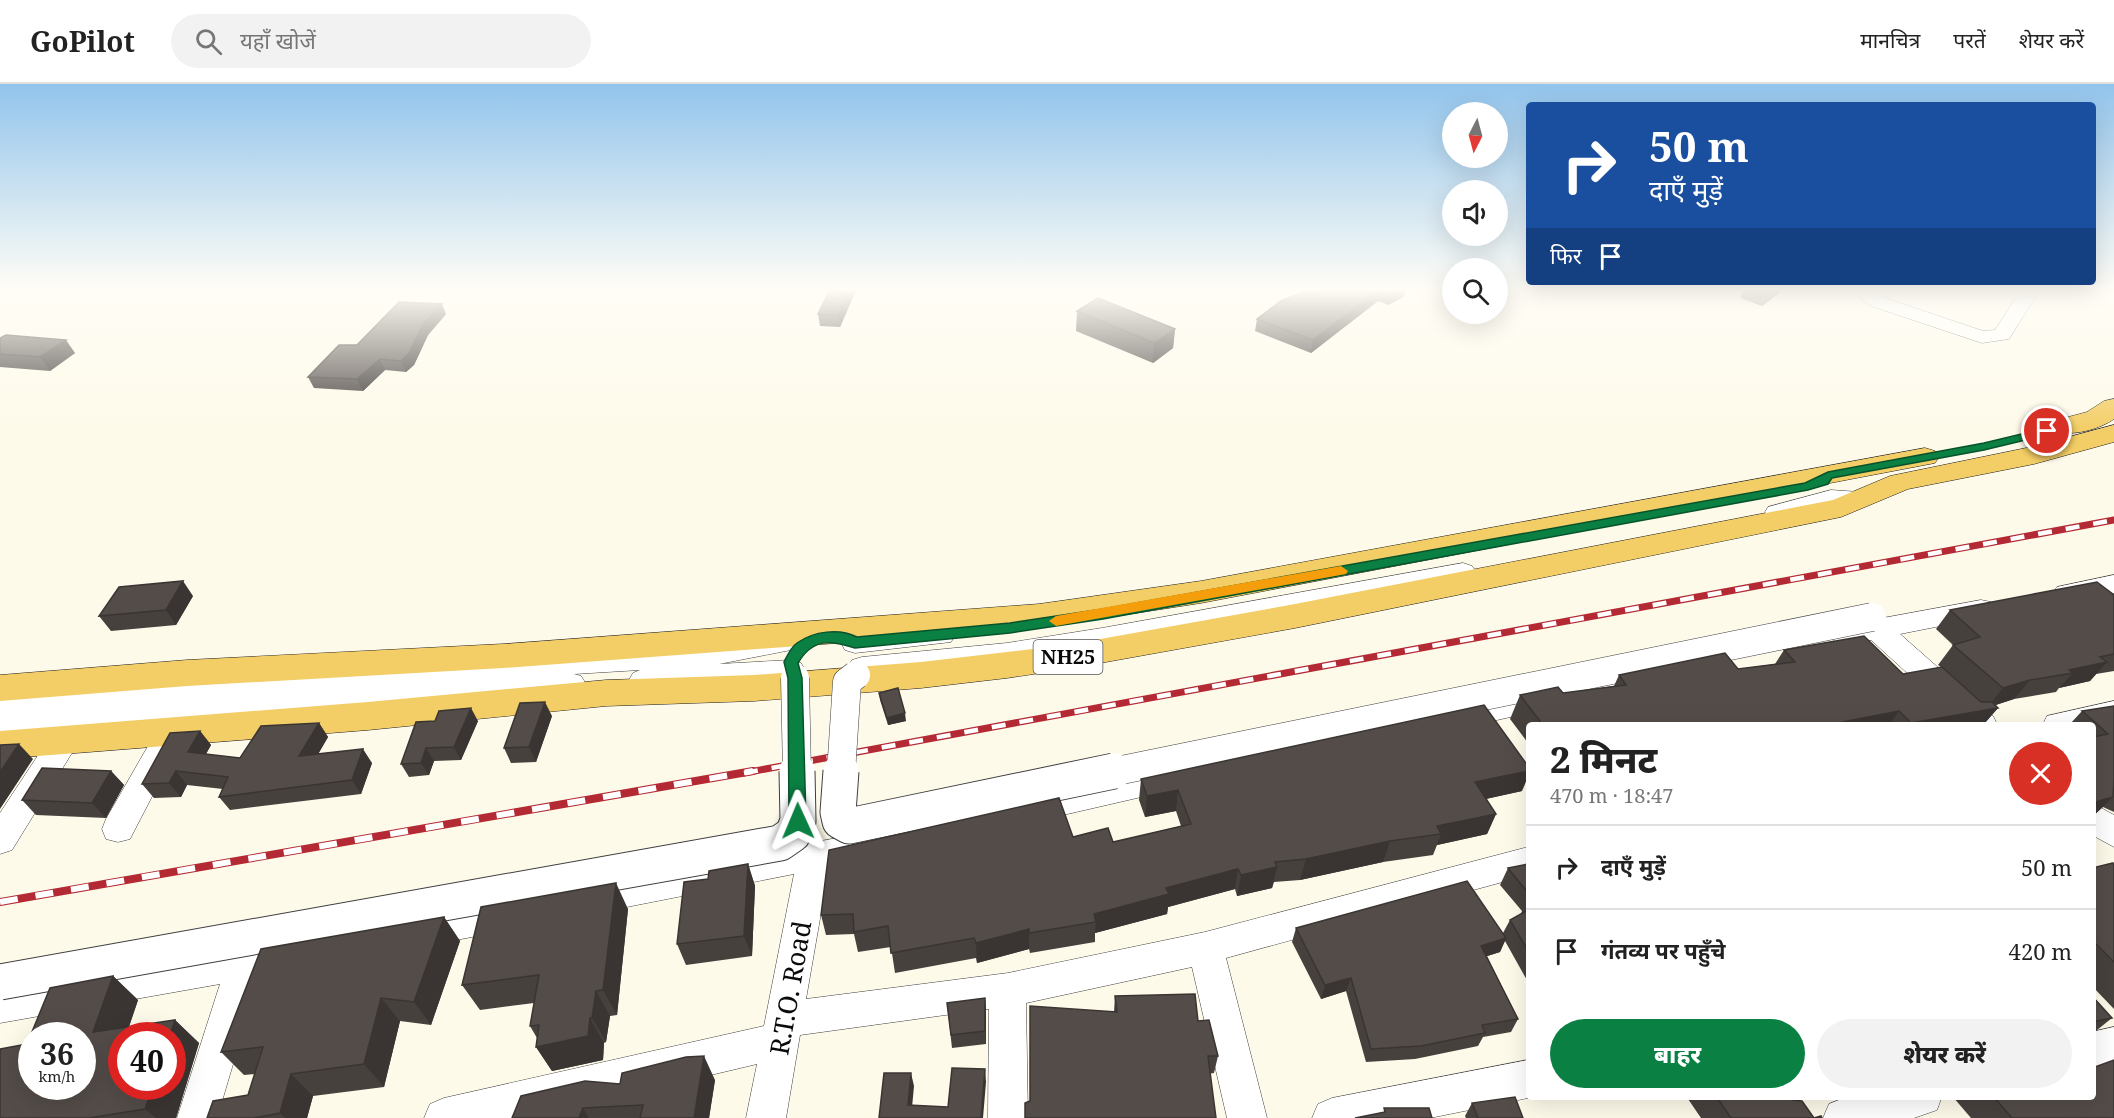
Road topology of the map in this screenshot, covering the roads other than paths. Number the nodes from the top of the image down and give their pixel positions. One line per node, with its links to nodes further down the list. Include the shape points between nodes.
1 (1980, 336): 2 (street)
2 (1997, 336)
3 (2114, 407): 5 (main road, NH25, via 2097,418 2005,442)
4 (2114, 433): 6 (main road, NH25, via 2034,455 1900,482)
5 (1828, 476): 10 (street, via 1808,487 1010,628); 12 (main road, NH25, via 1201,592 1039,616)
6 (1864, 498): 10 (street, via 1831,498 1566,554 1102,638 1007,653); 19 (main road, NH25, via 1841,508 1632,551 1067,657 921,675 754,688 606,693)
7 (2114, 584): 8 (street, via 1923,620)
8 (1874, 623): 10 (street, bridge, via 1617,667 849,826 840,821 838,812); 14 (street); 16 (street)
9 (810, 641): 10 (street, via 834,636); 11 (street, via 794,654); 13 (street, via 770,643 709,656)
10 (855, 664): 11 (street, via 836,687 812,687)
11 (793, 674): 18 (street, via 443,692); 31 (street, bridge, via 798,821 793,834 780,843)
12 (0, 688)
13 (0, 710)
14 (1484, 712): 21 (street); 27 (street)
15 (2114, 712): 17 (street)
16 (1980, 722)
17 (2067, 722)
18 (0, 730)
19 (172, 730): 20 (main road, NH25); 24 (street)
20 (64, 740): 22 (main road, NH25); 26 (street)
21 (1506, 740)
22 (0, 745)
23 (2096, 819): 25 (street)
24 (118, 829)
25 (2114, 833)
26 (0, 840)
27 (814, 858): 30 (street); 34 (street, R.T.O. Road)
28 (1526, 862): 29 (street)
29 (1204, 948): 32 (street); 44 (street)
30 (245, 963): 33 (street); 40 (street)
31 (0, 982)
32 (1008, 990): 34 (street); 43 (street)
33 (0, 1006)
34 (784, 1030): 39 (street); 42 (street, R.T.O. Road)
35 (2114, 1045): 36 (street)
36 (2096, 1050)
37 (1526, 1079): 45 (street)
38 (1908, 1100): 46 (street)
39 (487, 1113): 41 (street)
40 (197, 1118)
41 (444, 1118)
42 (766, 1118)
43 (1008, 1118)
44 (1247, 1118)
45 (1332, 1118)
46 (1843, 1118)

